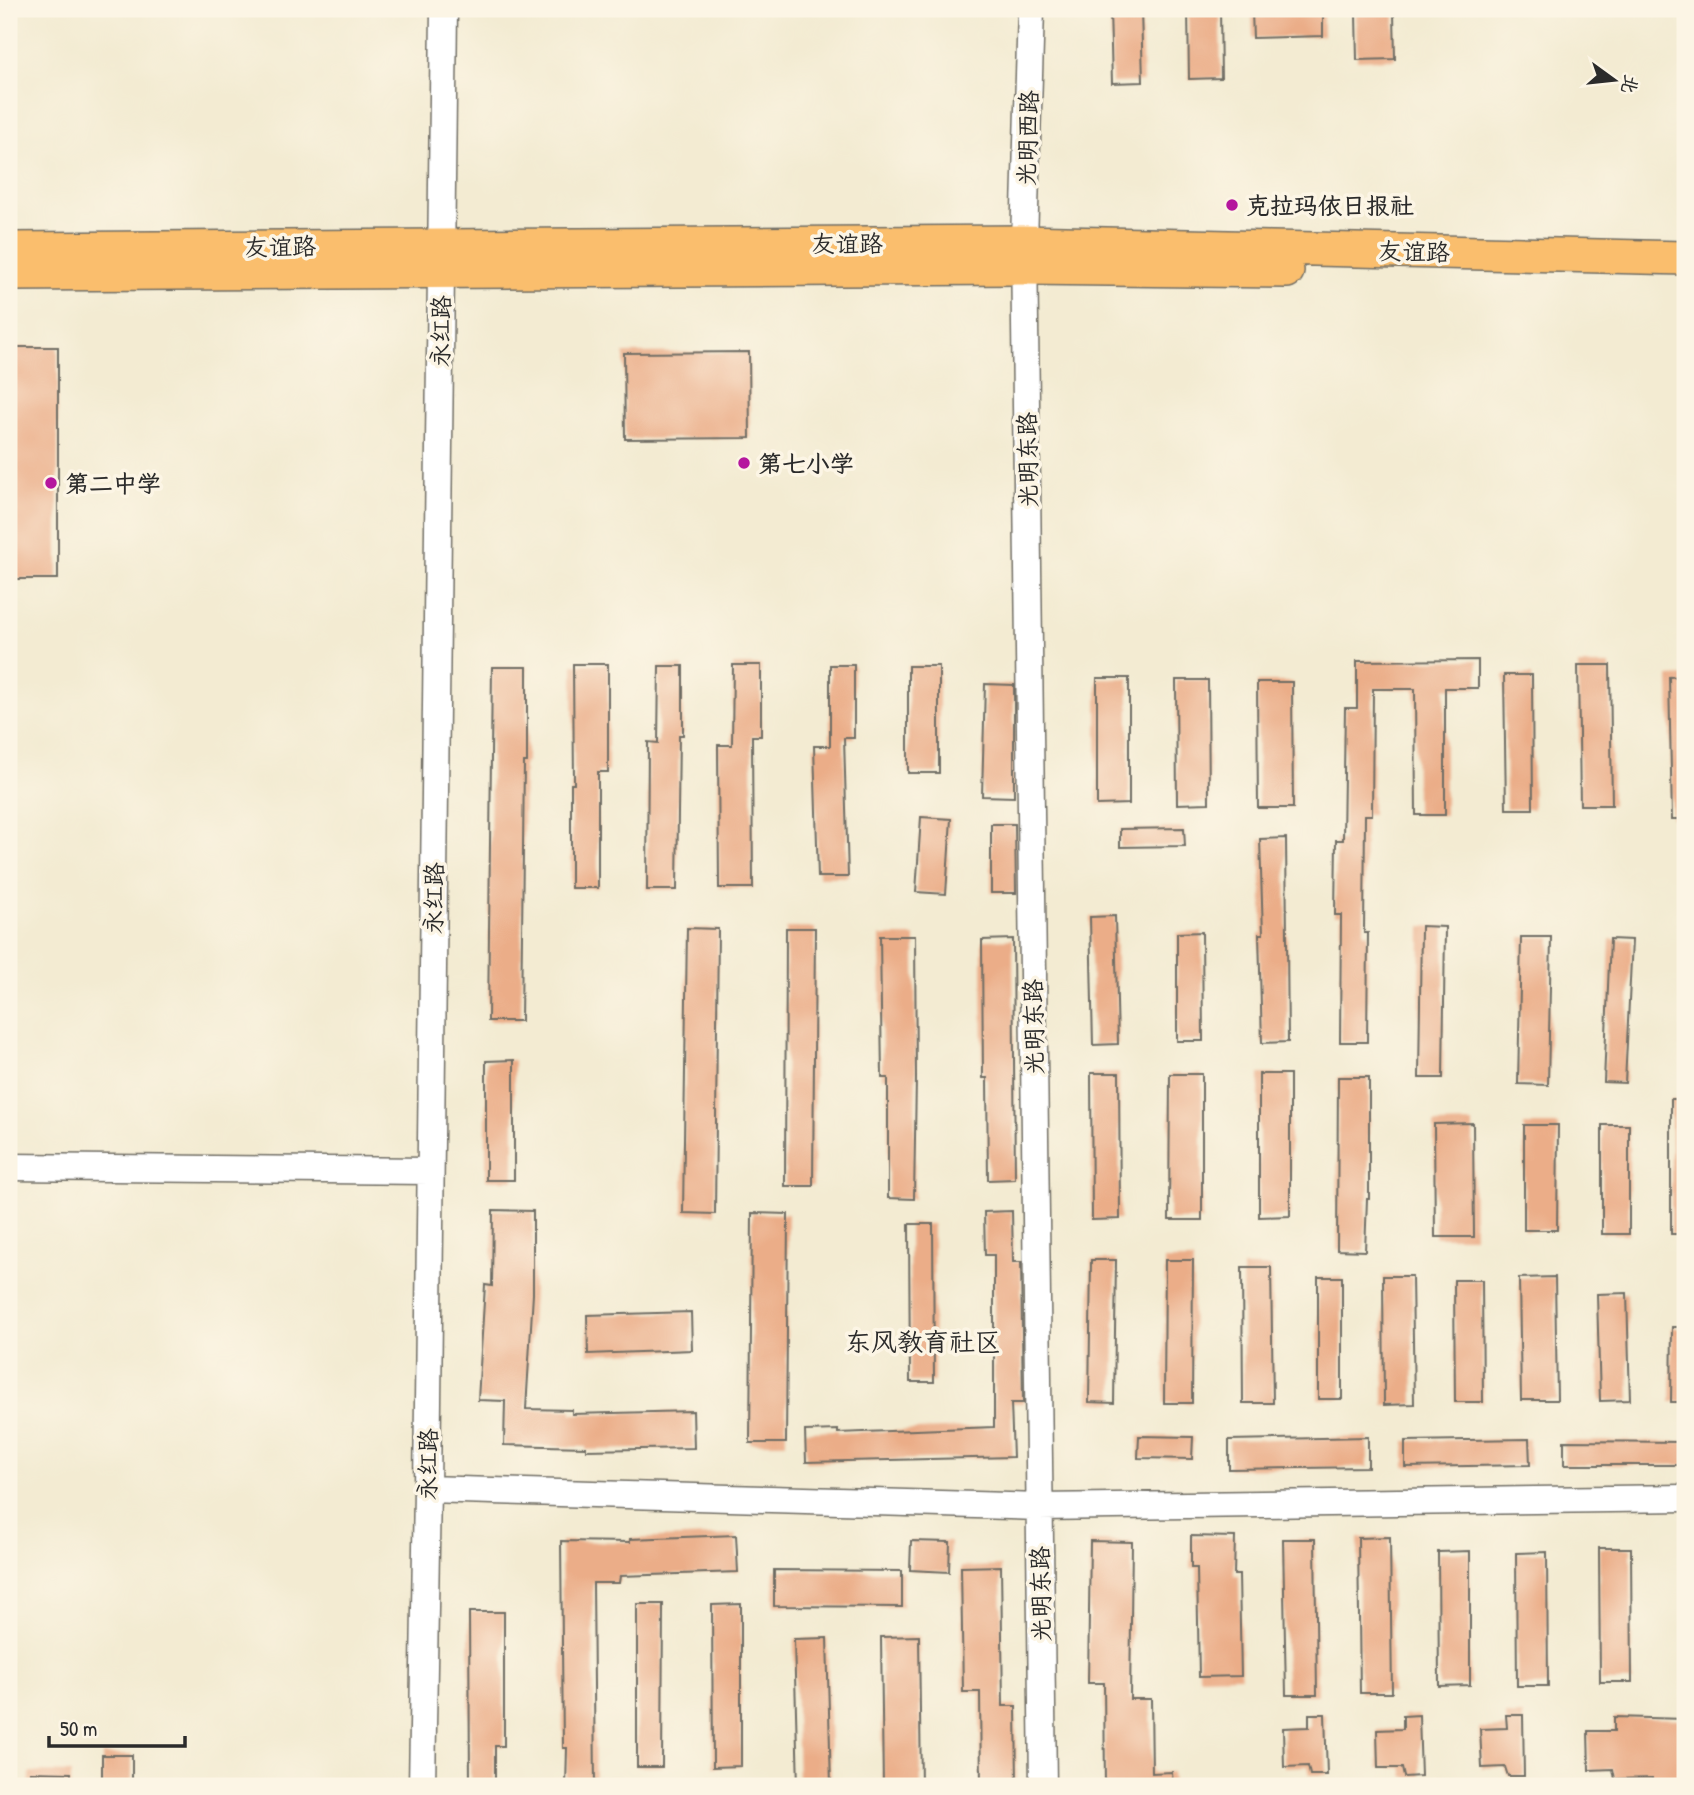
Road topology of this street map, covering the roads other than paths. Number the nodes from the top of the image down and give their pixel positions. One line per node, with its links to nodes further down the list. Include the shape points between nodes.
1 (444, 9): 5 (street, 永红路)
2 (1031, 9): 4 (street, 光明西路)
3 (9, 249): 5 (main road, 友谊路)
4 (1024, 255): 5 (main road, 友谊路); 6 (main road, 友谊路); 8 (main road, 友谊路); 13 (street, 光明东路)
5 (441, 257): 7 (main road, 友谊路); 10 (street, 永红路)
6 (1685, 258)
7 (9, 274)
8 (1685, 277)
9 (9, 1167): 10 (street)
10 (429, 1171): 11 (street, 永红路)
11 (427, 1489): 13 (street); 14 (street, 永红路)
12 (1685, 1498): 13 (street)
13 (1039, 1507): 15 (street, 光明东路)
14 (422, 1786)
15 (1043, 1786)

